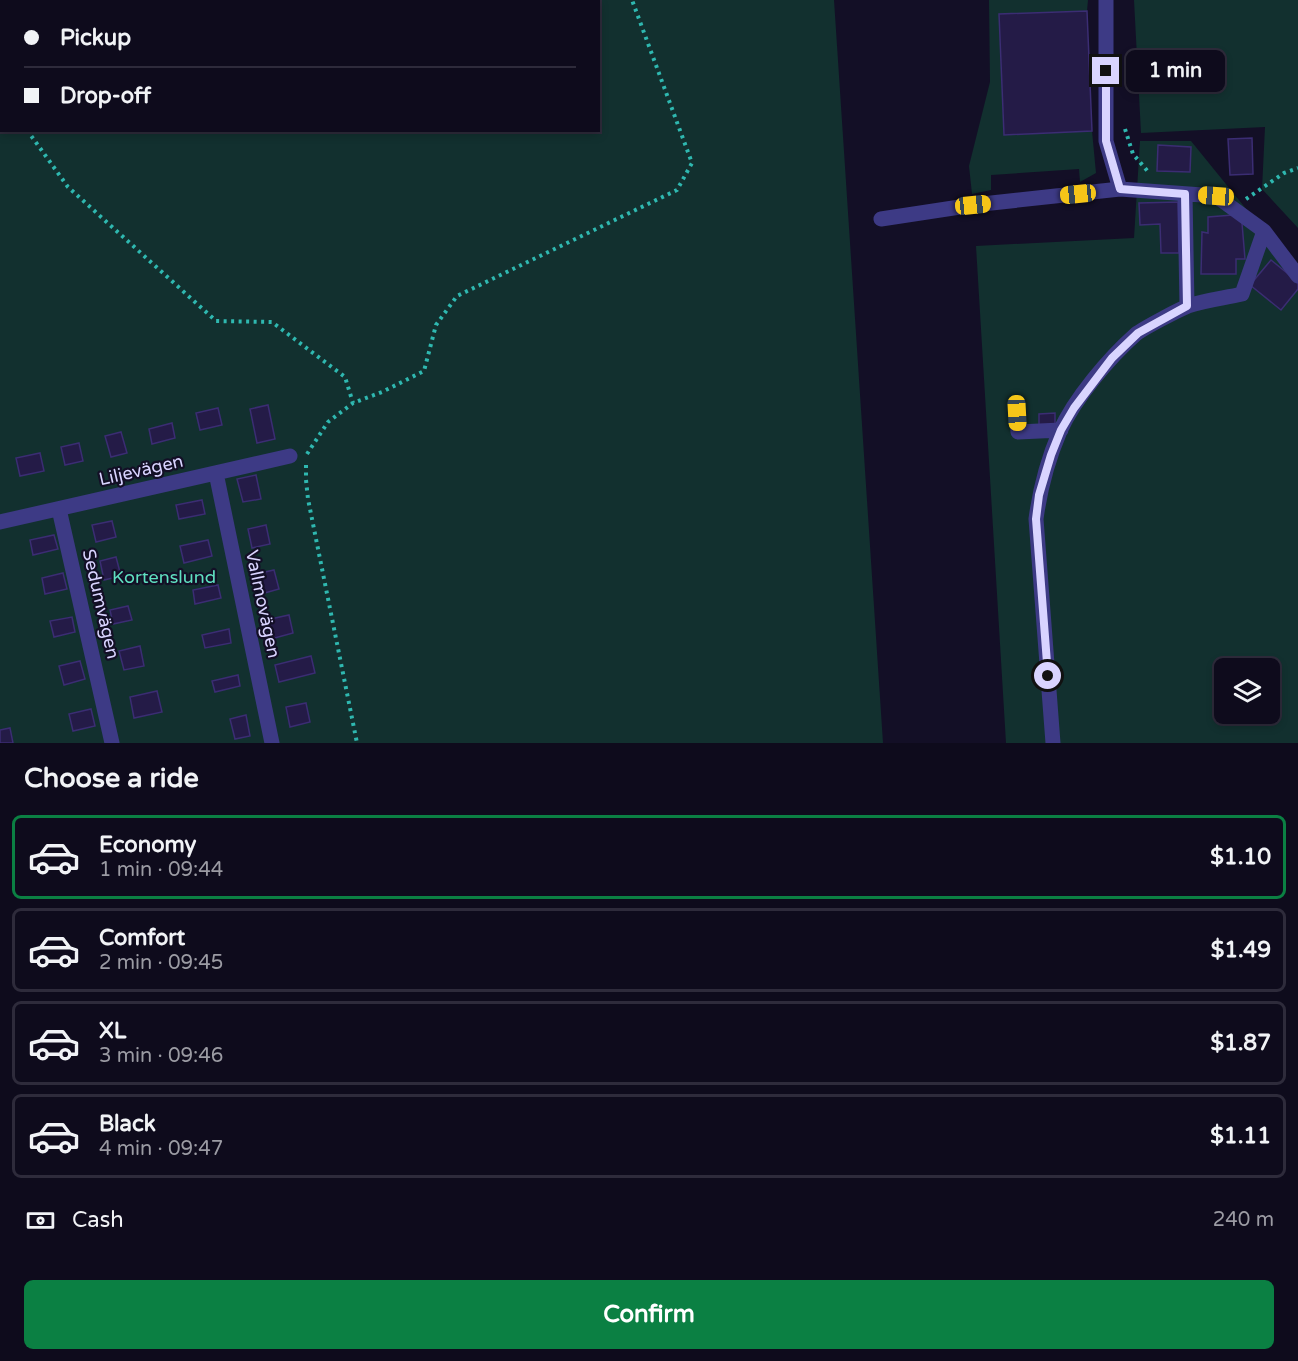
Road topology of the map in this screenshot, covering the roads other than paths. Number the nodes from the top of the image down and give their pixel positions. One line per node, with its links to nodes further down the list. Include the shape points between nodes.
1 (1106, 0): 2 (street, via 1106,141)
2 (1120, 189): 3 (street); 4 (street)
3 (1178, 194): 5 (street, via 1216,196); 7 (street)
4 (881, 219)
5 (1264, 231): 6 (street); 7 (street, via 1242,294)
6 (1298, 276)
7 (1187, 306): 9 (street, via 1138,333 1112,358)
8 (1017, 413): 9 (street, via 1018,432)
9 (1061, 430): 16 (street, via 1039,495 1036,519)
10 (290, 456): 11 (street, Liljevägen)
11 (216, 473): 12 (street, Liljevägen); 15 (street, Vallmovägen)
12 (59, 509): 13 (street, Liljevägen); 14 (street, Sedumvägen)
13 (0, 522)
14 (112, 743)
15 (272, 743)
16 (1053, 743)

